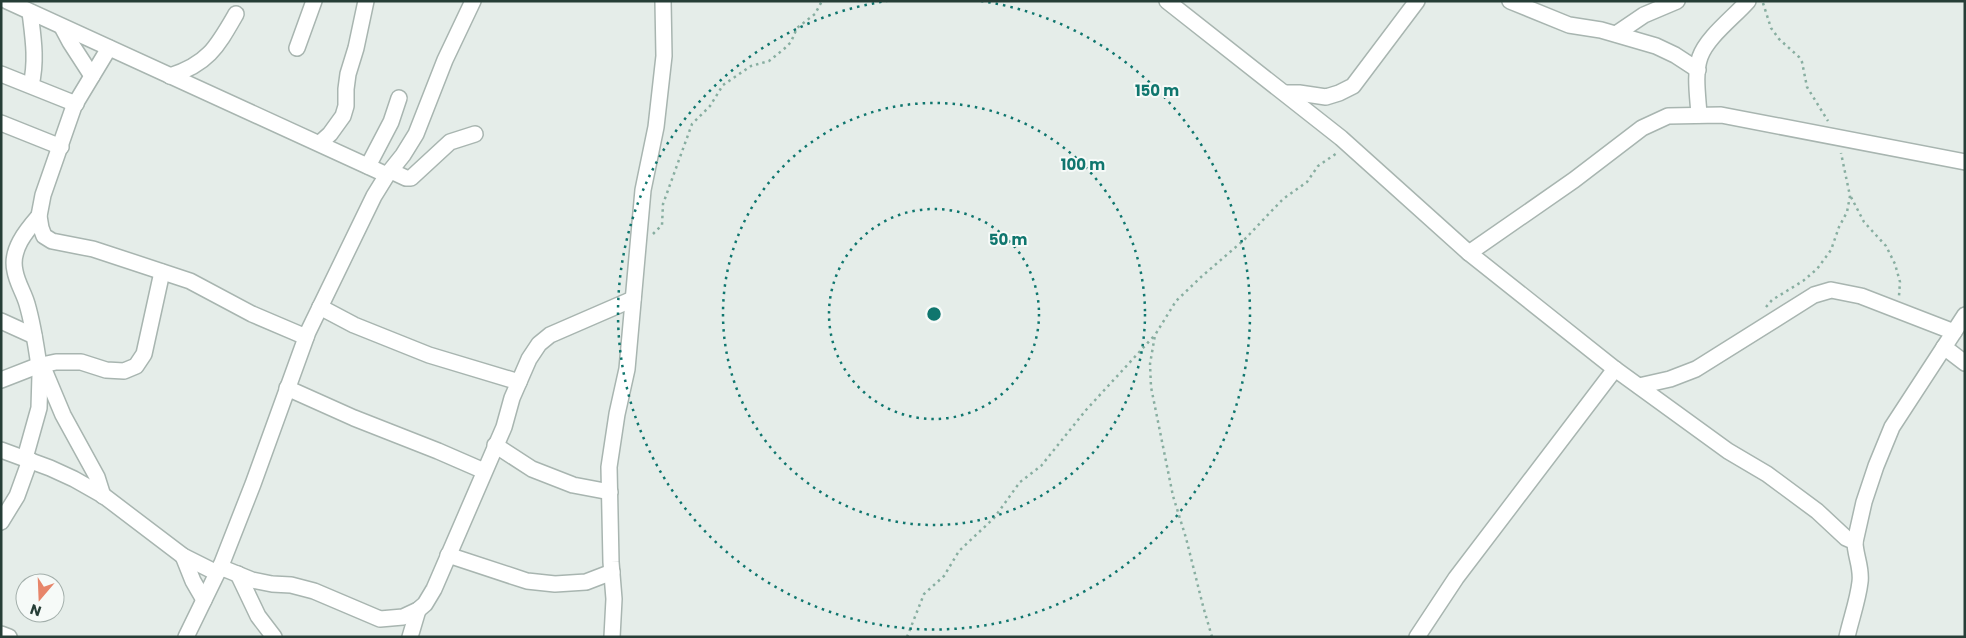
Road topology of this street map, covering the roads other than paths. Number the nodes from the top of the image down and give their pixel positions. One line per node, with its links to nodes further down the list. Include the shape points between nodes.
1 (7, 1): 11 (street)
2 (314, 1): 16 (street)
3 (366, 1): 28 (street, via 348,74 343,116)
4 (473, 1): 32 (street, via 416,134)
5 (663, 1): 36 (street, via 664,56 656,127 644,190)
6 (1167, 1): 22 (street)
7 (1417, 1): 22 (street, via 1353,86 1326,97)
8 (1510, 1): 14 (street, via 1569,25)
9 (1677, 1): 14 (street, via 1644,16)
10 (1748, 1): 17 (street, via 1706,45)
11 (30, 12): 13 (street); 21 (street, via 35,52)
12 (236, 14): 20 (street, via 205,59 190,70)
13 (62, 27): 15 (street); 19 (street)
14 (1616, 34): 17 (street, via 1656,46)
15 (109, 48): 19 (street); 20 (street)
16 (297, 48)
17 (1698, 70): 25 (street)
18 (1, 74): 21 (street)
19 (92, 76): 24 (street)
20 (170, 76): 28 (street)
21 (31, 85): 24 (street)
22 (1285, 94): 34 (street, via 1348,144)
23 (399, 98): 31 (street, via 391,122)
24 (76, 104): 29 (street)
25 (1699, 115): 30 (street, via 1721,115); 34 (street, via 1668,116 1642,128)
26 (1, 123): 29 (street)
27 (475, 134): 32 (street, via 450,142 411,178)
28 (320, 143): 31 (street)
29 (61, 147): 33 (street, via 43,195)
30 (1965, 162)
31 (368, 166): 32 (street)
32 (389, 173): 37 (street, via 374,196)
33 (39, 216): 35 (street, via 44,236 52,241 92,249); 41 (street, via 26,231 14,259 14,270)
34 (1469, 253): 46 (street)
35 (162, 272): 42 (street); 45 (street, via 144,354 136,366 124,371 106,370 81,362)
36 (633, 299): 48 (street, via 550,335 529,359); 55 (street, via 628,369 609,467)
37 (320, 307): 42 (street); 48 (street, via 420,352)
38 (1965, 315): 40 (street)
39 (1, 321): 41 (street)
40 (1954, 332): 43 (street); 49 (street, via 1860,296 1831,290 1814,295 1696,369)
41 (34, 336): 45 (street)
42 (306, 336): 50 (street)
43 (1944, 347): 44 (street); 58 (street, via 1892,427 1864,502)
44 (1965, 363)
45 (41, 366): 47 (street); 53 (street, via 39,408); 56 (street, via 97,477)
46 (1614, 368): 49 (street); 72 (street, via 1461,571)
47 (1, 380)
48 (519, 382): 51 (street)
49 (1639, 386): 58 (street, via 1728,451 1767,474)
50 (287, 388): 54 (street); 61 (street)
51 (495, 446): 54 (street); 55 (street, via 532,469 573,485)
52 (1, 450): 53 (street)
53 (27, 459): 56 (street, via 74,479); 57 (street, via 17,496)
54 (484, 471): 59 (street)
55 (610, 492): 62 (street)
56 (103, 496): 60 (street)
57 (1, 522)
58 (1855, 542): 73 (street, via 1860,582)
59 (448, 555): 62 (street, via 527,581 554,584 586,582); 65 (street, via 426,604)
60 (183, 556): 61 (street); 64 (street)
61 (219, 570): 63 (street); 64 (street)
62 (612, 572): 71 (street)
63 (238, 574): 65 (street, via 252,580 314,591 380,619 403,617); 69 (street, via 258,616)
64 (204, 600): 68 (street)
65 (418, 610): 70 (street)
66 (1, 634): 67 (street)
67 (9, 637)
68 (186, 637)
69 (274, 637)
70 (410, 637)
71 (612, 637)
72 (1418, 637)
73 (1847, 637)

